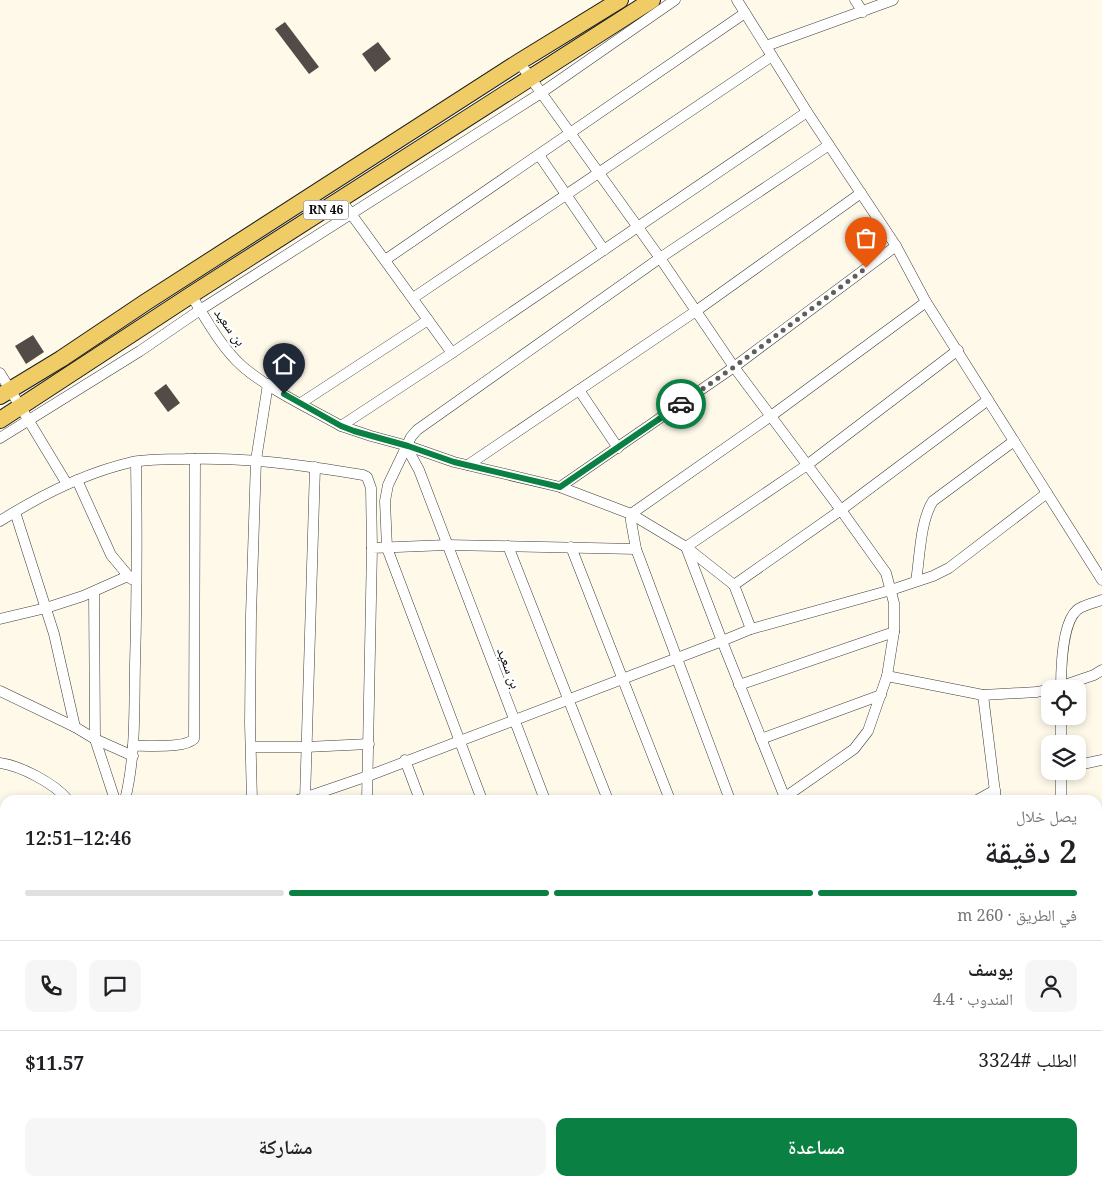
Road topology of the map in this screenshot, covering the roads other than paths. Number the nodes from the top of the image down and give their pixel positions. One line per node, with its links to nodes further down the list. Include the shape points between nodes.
1 (620, 0): 11 (main road, RN 46)
2 (652, 0): 12 (main road, RN 46)
3 (675, 0): 13 (street)
4 (737, 0): 8 (street)
5 (855, 0): 7 (street)
6 (893, 0): 7 (street)
7 (863, 12): 9 (street)
8 (745, 13): 9 (street); 15 (street)
9 (766, 46): 10 (street)
10 (772, 56): 14 (street); 18 (street)
11 (519, 62): 12 (street); 40 (main road, RN 46)
12 (530, 77): 13 (street); 21 (main road, RN 46)
13 (541, 93): 15 (street); 22 (street)
14 (807, 112): 16 (street); 23 (street)
15 (572, 133): 17 (street); 18 (street)
16 (829, 145): 19 (street); 26 (street)
17 (539, 156): 20 (street); 27 (street)
18 (598, 172): 20 (street); 23 (street)
19 (861, 193): 24 (street); 32 (street)
20 (566, 194): 25 (street); 29 (street)
21 (341, 200): 22 (street); 28 (main road, RN 46)
22 (352, 214): 27 (street); 31 (street)
23 (638, 227): 25 (street); 26 (street)
24 (896, 246): 30 (street); 36 (street)
25 (604, 250): 35 (street)
26 (660, 258): 32 (street); 50 (street, via 417,430)
27 (385, 260): 29 (street)
28 (191, 295): 31 (street, بن سعيد); 43 (main road, RN 46)
29 (413, 298): 33 (street)
30 (926, 302): 34 (street); 44 (street)
31 (200, 310): 38 (street, بن سعيد, via 230,354); 46 (street)
32 (696, 311): 36 (street); 39 (street)
33 (428, 320): 35 (street); 42 (street)
34 (958, 350): 41 (street); 56 (street)
35 (452, 353): 47 (street)
36 (734, 367): 44 (street); 51 (street)
37 (0, 373): 40 (street)
38 (268, 384): 42 (street, بن سعيد); 53 (street)
39 (579, 390): 51 (street); 55 (street)
40 (5, 393): 43 (street)
41 (988, 400): 49 (street); 61 (street)
42 (301, 403): 47 (street, بن سعيد)
43 (20, 407): 45 (main road, RN 46); 46 (street)
44 (771, 416): 56 (street); 63 (street)
45 (0, 420)
46 (29, 422): 48 (street); 58 (street)
47 (341, 426): 50 (street, بن سعيد)
48 (0, 438)
49 (1014, 441): 60 (street); 74 (street, via 933,501 925,522)
50 (407, 447): 55 (street, بن سعيد); 65 (street, بن سعيد); 70 (street, via 388,485 385,501)
51 (618, 448): 59 (street)
52 (195, 459): 53 (street); 54 (street); 105 (street, via 194,739 189,743)
53 (256, 460): 57 (street); 103 (street)
54 (136, 462): 58 (street); 75 (street)
55 (468, 465): 59 (street, بن سعيد)
56 (807, 465): 61 (street); 68 (street)
57 (315, 467): 69 (street, via 363,475 369,479); 104 (street)
58 (72, 482): 62 (street); 72 (street, via 111,555)
59 (560, 487): 63 (street, بن سعيد)
60 (1047, 493): 73 (street); 74 (street, via 949,568)
61 (841, 510): 76 (street); 77 (street, via 886,574)
62 (15, 512): 64 (street); 80 (street)
63 (631, 514): 68 (street, بن سعيد); 71 (street)
64 (0, 521)
65 (447, 545): 66 (street); 70 (street); 97 (street, بن سعيد)
66 (508, 546): 67 (street); 96 (street)
67 (571, 547): 71 (street); 88 (street)
68 (686, 547): 76 (street, بن سعيد); 84 (street)
69 (372, 548): 70 (street); 102 (street)
70 (387, 548): 101 (street)
71 (636, 548): 85 (street)
72 (128, 576): 75 (street); 78 (street)
73 (1102, 580)
74 (916, 581): 77 (street)
75 (137, 585): 105 (street)
76 (734, 585): 82 (street)
77 (891, 590): 82 (street); 83 (street)
78 (94, 592): 80 (street); 100 (street)
79 (1102, 600): 89 (street, via 1078,609 1071,616)
80 (46, 608): 81 (street); 98 (street)
81 (0, 619)
82 (751, 629): 84 (street)
83 (894, 632): 87 (street); 91 (street)
84 (722, 640): 85 (street); 91 (street)
85 (676, 659): 88 (street); 124 (street)
86 (1102, 670): 90 (street)
87 (887, 676): 94 (street); 95 (street)
88 (622, 679): 96 (street); 123 (street)
89 (1058, 680)
90 (1076, 680)
91 (739, 685): 99 (street)
92 (0, 691): 98 (street)
93 (1041, 691): 95 (street)
94 (881, 695): 99 (street); 126 (street, via 861,742)
95 (983, 695): 127 (street)
96 (568, 700): 97 (street); 122 (street)
97 (514, 720): 101 (street); 121 (street, بن سعيد)
98 (74, 727): 100 (street)
99 (761, 738): 125 (street)
100 (95, 739): 105 (street); 113 (street)
101 (459, 740): 106 (street); 120 (street)
102 (368, 744): 104 (street); 110 (street)
103 (251, 747): 104 (street); 115 (street)
104 (306, 747): 116 (street)
105 (133, 751): 114 (street)
106 (405, 760): 110 (street); 119 (street)
107 (1102, 760): 109 (street)
108 (0, 762): 112 (street, via 37,777)
109 (1086, 763)
110 (368, 776): 117 (street); 118 (street)
111 (1061, 780): 128 (street)
112 (64, 795)
113 (113, 795)
114 (126, 795)
115 (252, 795)
116 (302, 795)
117 (313, 795)
118 (367, 795)
119 (418, 795)
120 (480, 795)
121 (543, 795)
122 (606, 795)
123 (668, 795)
124 (728, 795)
125 (787, 795)
126 (792, 795)
127 (995, 795)
128 (1061, 795)
129 (0, 832): 130 (street)
130 (0, 844): 131 (street)
131 (0, 923)

